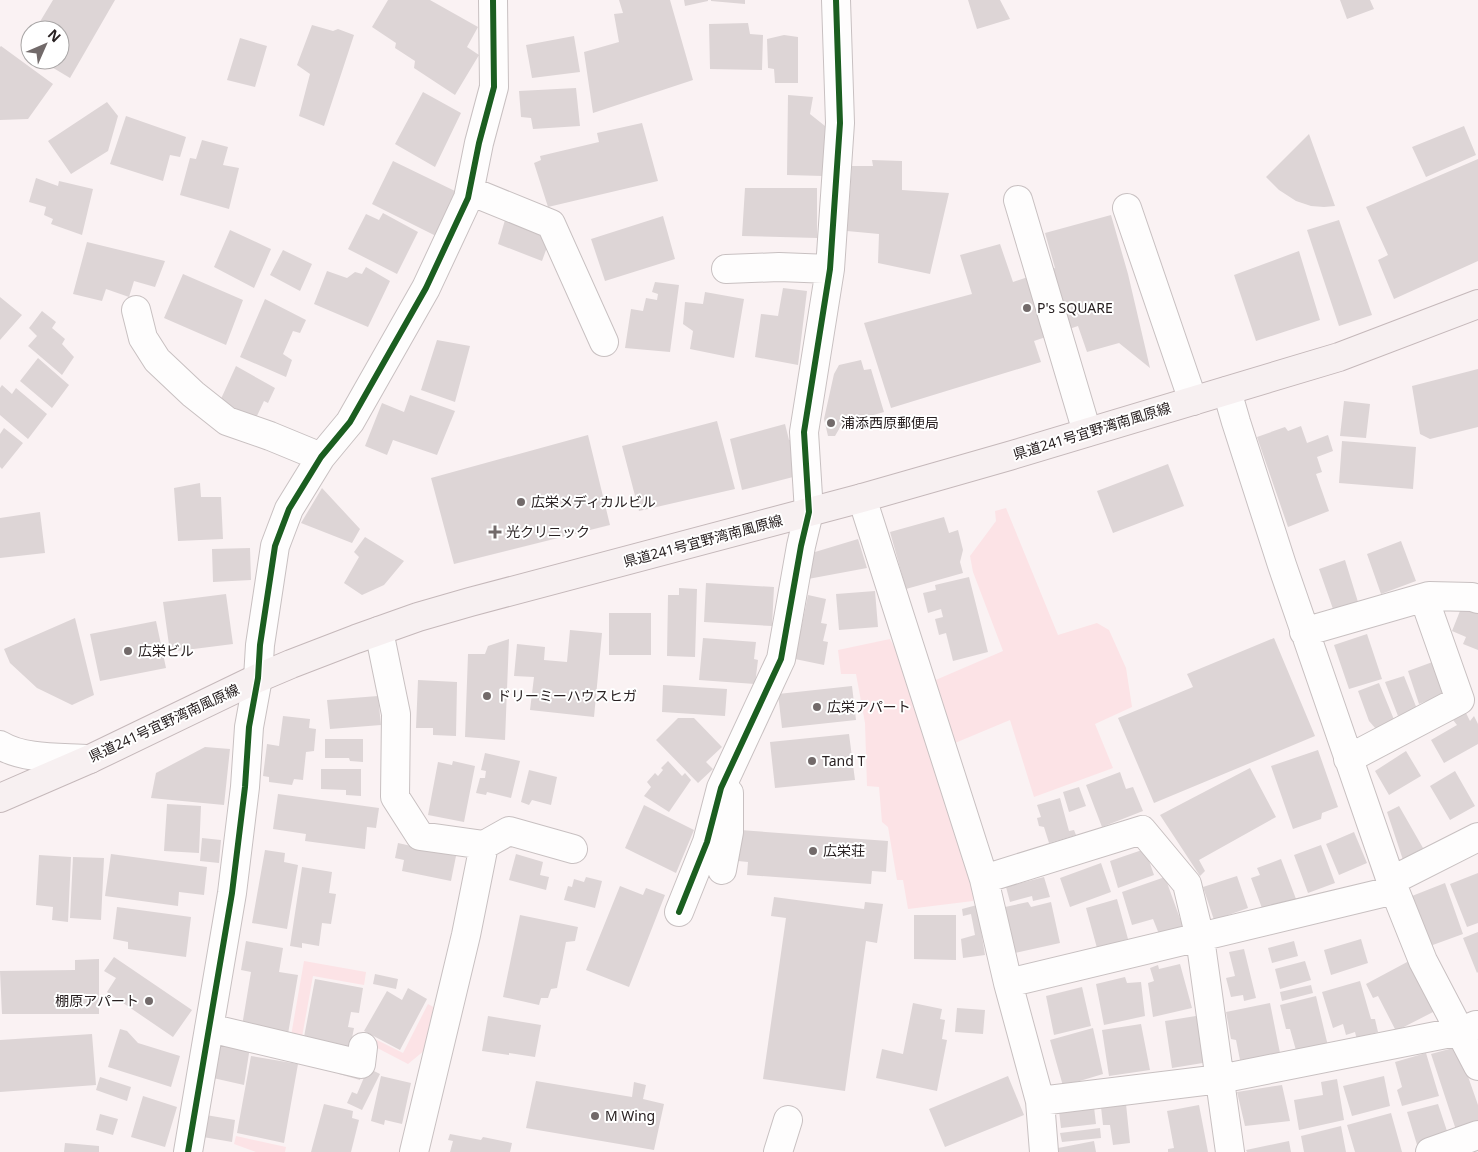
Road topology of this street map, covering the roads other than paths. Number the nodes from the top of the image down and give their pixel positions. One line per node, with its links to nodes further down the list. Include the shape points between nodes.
1 (493, 0): 3 (street, via 494,87)
2 (836, 0): 7 (street, via 840,123)
3 (470, 191): 10 (street, via 551,224); 14 (street, via 426,288 350,422)
4 (1018, 200): 13 (street)
5 (1127, 208): 12 (street)
6 (726, 269): 7 (street)
7 (830, 269): 16 (street, via 804,432)
8 (1478, 304): 11 (main road, 県道241号宜野湾南風原線, via 1339,357)
9 (136, 310): 14 (street, via 143,338 157,360 214,411 228,421)
10 (604, 342)
11 (1227, 391): 12 (main road, 県道241号宜野湾南風原線); 20 (street)
12 (1193, 401): 13 (main road, 県道241号宜野湾南風原線)
13 (1087, 432): 15 (main road, 県道241号宜野湾南風原線)
14 (321, 457): 21 (street, via 289,509 275,546)
15 (862, 498): 16 (main road, 県道241号宜野湾南風原線); 31 (street)
16 (809, 512): 19 (main road, 県道241号宜野湾南風原線, via 470,602); 25 (street, via 781,659)
17 (1424, 598): 18 (street); 20 (street); 24 (street, via 1460,700)
18 (1478, 599)
19 (378, 631): 21 (main road, 県道241号宜野湾南風原線); 28 (street, via 396,714 395,797 420,836)
20 (1304, 632): 24 (street)
21 (258, 678): 23 (main road, 県道241号宜野湾南風原線); 36 (street, via 249,727 246,787 232,893)
22 (0, 745): 23 (street, via 10,751 35,756)
23 (90, 759): 26 (main road, 県道241号宜野湾南風原線)
24 (1348, 759): 32 (street)
25 (728, 771): 30 (street, via 730,832); 33 (street, via 720,788 707,842)
26 (0, 798)
27 (1478, 837): 32 (street)
28 (484, 845): 29 (street, via 509,831); 45 (street)
29 (573, 849)
30 (722, 870)
31 (984, 879): 34 (street, via 1142,830 1187,884); 35 (street)
32 (1393, 886): 34 (street); 37 (street, via 1423,961)
33 (679, 912)
34 (1200, 938): 35 (street); 40 (street)
35 (1008, 984): 41 (street)
36 (209, 1028): 38 (street, via 361,1064); 44 (street)
37 (1469, 1028): 39 (street); 40 (street)
38 (363, 1047)
39 (1478, 1066)
40 (1220, 1079): 41 (street); 48 (street)
41 (1040, 1101): 47 (street)
42 (788, 1120): 46 (street)
43 (1478, 1135): 49 (street)
44 (188, 1152)
45 (414, 1152)
46 (778, 1152)
47 (1044, 1152)
48 (1230, 1152)
49 (1430, 1152)

